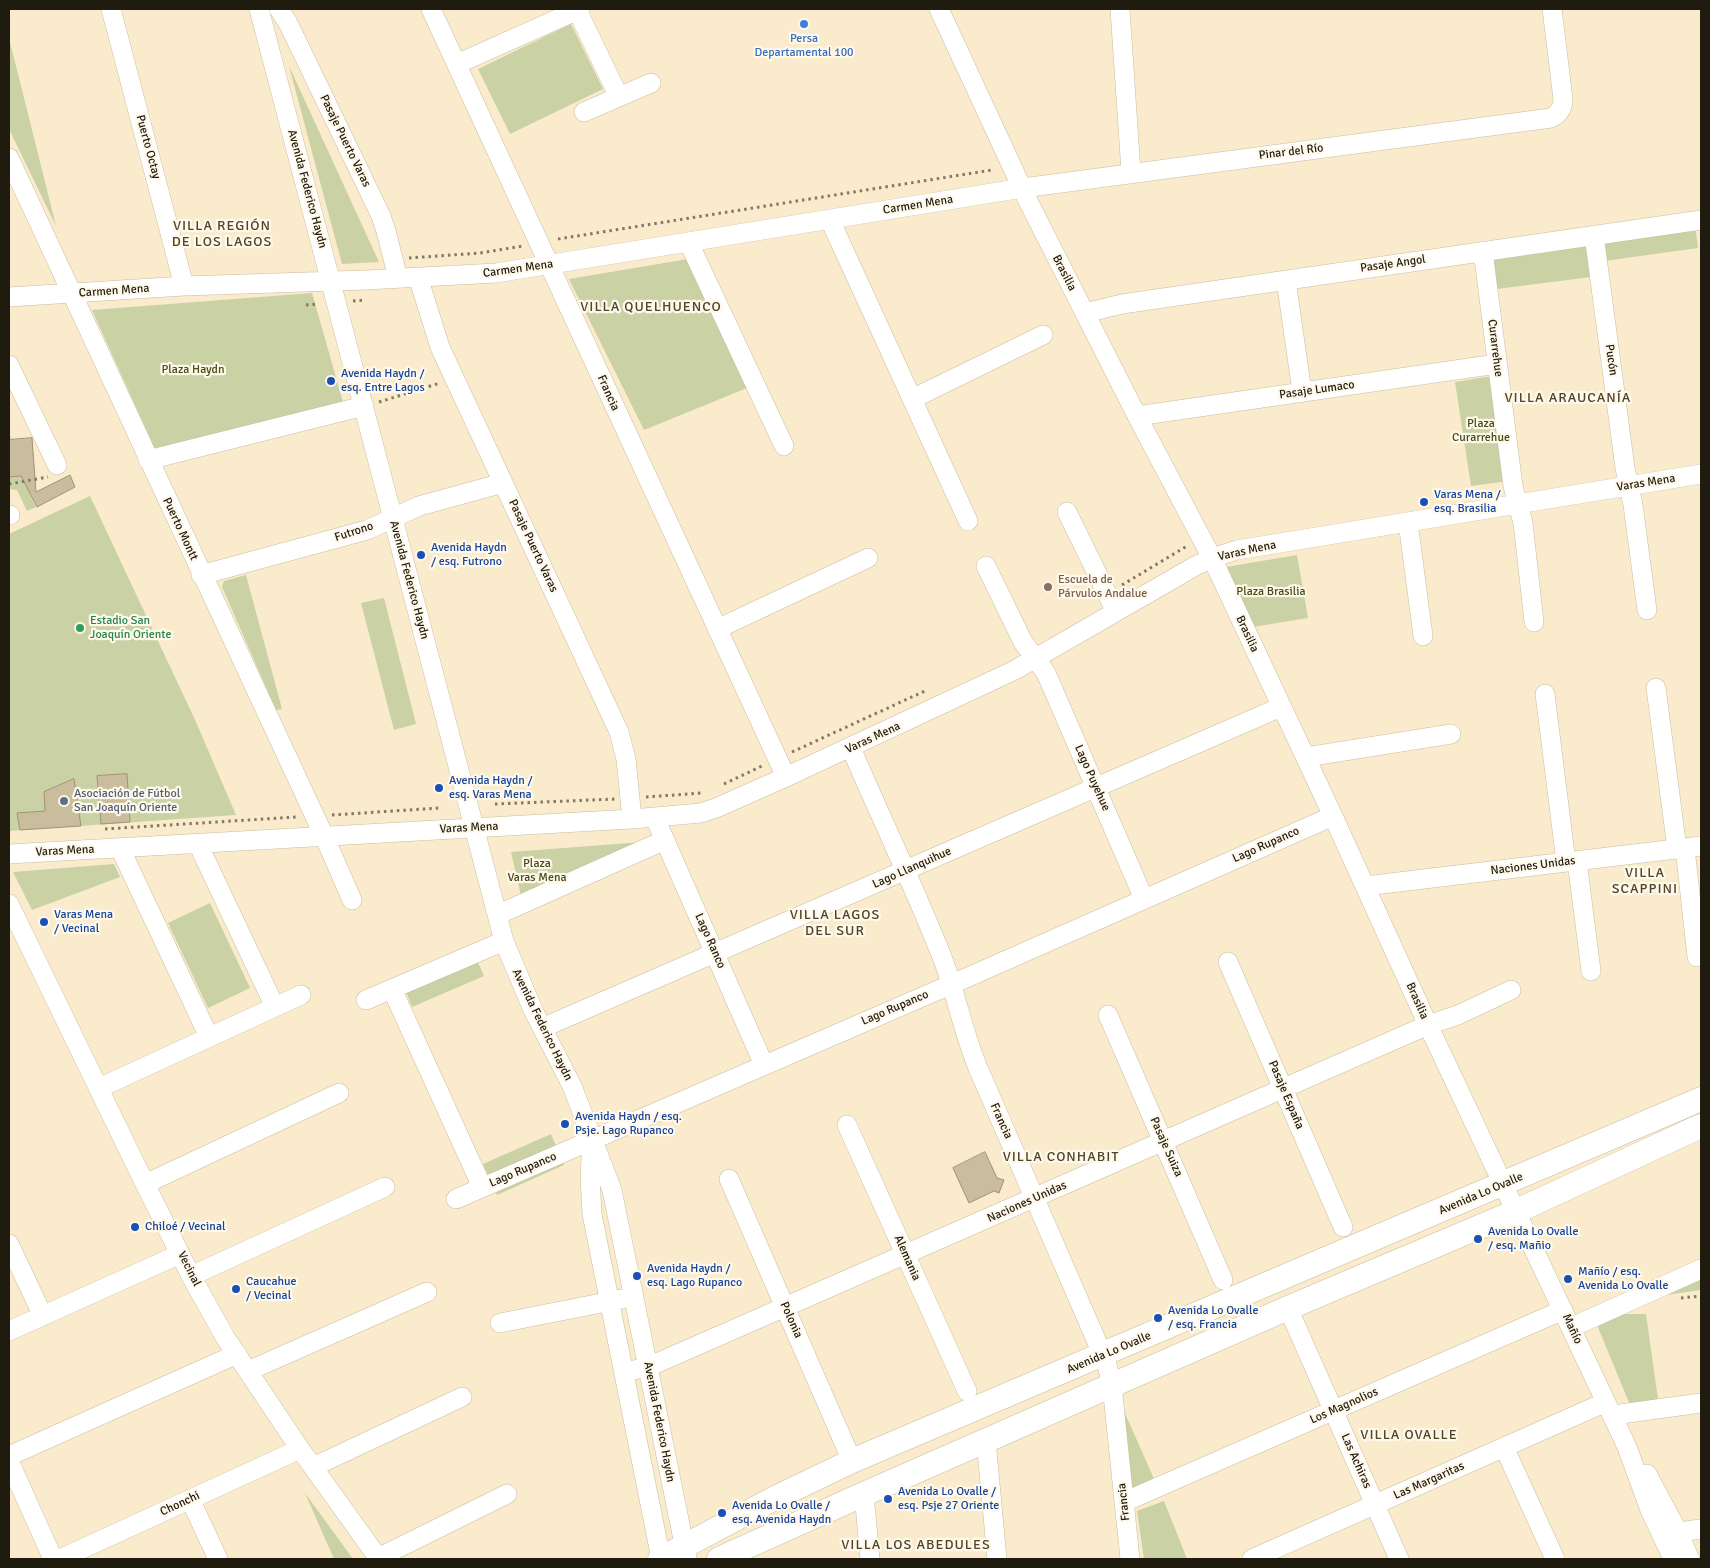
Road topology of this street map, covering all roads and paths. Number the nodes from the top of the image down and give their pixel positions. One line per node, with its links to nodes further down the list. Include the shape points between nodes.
1 (111, 9): 28 (street, Puerto Octay)
2 (259, 9): 26 (street, Avenida Federico Haydn)
3 (279, 9): 25 (street, Pasaje Puerto Varas, via 377,208)
4 (431, 9): 9 (street, Francia)
5 (578, 9): 9 (street); 11 (street)
6 (938, 9): 16 (street, Brasilia)
7 (1120, 9): 15 (street)
8 (1552, 9): 15 (street, Pinar del Río, via 1563,98 1562,109 1555,116)
9 (457, 64): 23 (street, Francia)
10 (651, 83): 11 (street)
11 (618, 98): 12 (street)
12 (584, 112)
13 (9, 158): 29 (street, Puerto Montt)
14 (992, 170): 20 (path)
15 (1131, 172): 16 (street, Pinar del Río)
16 (1023, 188): 17 (street, Carmen Mena); 31 (street, Brasilia)
17 (830, 220): 21 (street, Carmen Mena); 37 (street)
18 (1701, 220): 19 (street, Pasaje Angol)
19 (1594, 235): 22 (street, Pasaje Angol); 46 (street, Pucón)
20 (558, 239)
21 (689, 243): 23 (street, Carmen Mena); 40 (street)
22 (1483, 251): 27 (street, Pasaje Angol); 33 (street, Curarrehue)
23 (550, 264): 24 (street, Carmen Mena, via 496,273); 61 (street, Francia)
24 (418, 277): 25 (street, Carmen Mena); 35 (street, Pasaje Puerto Varas, via 440,347)
25 (398, 278): 26 (street, Carmen Mena)
26 (331, 280): 28 (street, Carmen Mena); 38 (street, Avenida Federico Haydn)
27 (1286, 280): 31 (street, Pasaje Angol, via 1122,304); 36 (street)
28 (184, 286): 29 (street, Carmen Mena)
29 (71, 293): 30 (street, Carmen Mena); 41 (street, Puerto Montt)
30 (9, 297)
31 (1085, 313): 39 (street, Brasilia)
32 (1043, 335): 37 (street)
33 (1497, 364): 36 (street, Pasaje Lumaco); 47 (street, Curarrehue)
34 (9, 365): 42 (street)
35 (454, 379): 38 (path); 44 (street, Pasaje Puerto Varas)
36 (1302, 392): 39 (street, Pasaje Lumaco)
37 (912, 399): 50 (street)
38 (364, 406): 41 (street); 49 (street, Avenida Federico Haydn)
39 (1137, 416): 54 (street, Brasilia)
40 (784, 446)
41 (148, 460): 56 (street, Puerto Montt)
42 (57, 465): 45 (path, via 48,478)
43 (1701, 474): 46 (street, Varas Mena)
44 (503, 483): 49 (street, Futrono, via 419,506); 76 (street, Pasaje Puerto Varas, via 619,732)
45 (9, 484)
46 (1629, 486): 47 (street, Varas Mena); 58 (street, Pucón)
47 (1518, 504): 51 (street, Varas Mena); 60 (street, Curarrehue)
48 (1067, 512): 57 (street)
49 (393, 518): 56 (street, Futrono, via 367,530); 83 (street, Avenida Federico Haydn)
50 (968, 521)
51 (1408, 522): 54 (street, Varas Mena, via 1237,550); 62 (street)
52 (1187, 545): 57 (path)
53 (868, 558): 61 (street)
54 (1212, 558): 59 (street, Varas Mena); 67 (street, Brasilia)
55 (986, 566): 63 (street, Lago Puyehue, via 1023,642)
56 (201, 575): 79 (street, Puerto Montt)
57 (1107, 594): 59 (street)
58 (1647, 610)
59 (1116, 612): 63 (street, Varas Mena)
60 (1534, 622)
61 (717, 629): 71 (street, Francia)
62 (1423, 636)
63 (1036, 659): 69 (street, Varas Mena); 74 (street, Lago Puyehue, via 1046,673)
64 (1656, 688): 89 (street)
65 (928, 690): 71 (path)
66 (1545, 694): 91 (street)
67 (1281, 707): 70 (street, Brasilia); 74 (street, Lago Llanquihue)
68 (1451, 734): 70 (street)
69 (851, 748): 72 (street, Varas Mena); 92 (street, Francia)
70 (1306, 757): 80 (street, Brasilia)
71 (777, 759): 72 (street, Francia); 73 (path)
72 (786, 778): 81 (street, Varas Mena, via 716,808)
73 (720, 785)
74 (1097, 787): 92 (street, Lago Llanquihue); 94 (street, Lago Puyehue)
75 (704, 793): 76 (path)
76 (630, 798): 77 (path); 82 (street, Pasaje Puerto Varas)
77 (495, 804)
78 (439, 808): 79 (path)
79 (315, 816): 84 (path); 85 (street, Puerto Montt)
80 (1333, 816): 93 (street, Brasilia); 94 (street, Lago Rupanco)
81 (655, 818): 82 (street, Varas Mena); 86 (street, Lago Ranco)
82 (632, 819): 83 (street, Varas Mena)
83 (474, 828): 85 (street, Varas Mena); 97 (street, Avenida Federico Haydn)
84 (98, 830)
85 (324, 836): 87 (street, Varas Mena); 95 (street, Puerto Montt)
86 (665, 840): 97 (street); 99 (street, Lago Ranco)
87 (198, 844): 88 (street, Varas Mena); 108 (street)
88 (120, 848): 90 (street, Varas Mena); 112 (street)
89 (1687, 848): 91 (street, Naciones Unidas); 100 (street)
90 (9, 854)
91 (1572, 862): 93 (street, Naciones Unidas); 102 (street)
92 (904, 871): 99 (street, Lago Llanquihue); 103 (street, Francia)
93 (1365, 886): 110 (street, Brasilia)
94 (1144, 899): 103 (street, Lago Rupanco)
95 (352, 900)
96 (9, 904): 114 (street, Vecinal)
97 (497, 915): 98 (street, Avenida Federico Haydn)
98 (504, 941): 104 (street); 111 (street, Avenida Federico Haydn)
99 (715, 953): 111 (street, Lago Llanquihue); 113 (street, Lago Ranco)
100 (1697, 957)
101 (1228, 962): 115 (street, Pasaje España)
102 (1591, 970)
103 (952, 984): 113 (street, Lago Rupanco); 128 (street, Francia, via 973,1055)
104 (392, 989): 107 (street); 125 (street)
105 (1511, 990): 110 (street, Naciones Unidas)
106 (301, 995): 108 (street)
107 (366, 1000)
108 (275, 1007): 112 (street)
109 (1108, 1015): 121 (street, Pasaje Suiza)
110 (1428, 1025): 115 (street, Naciones Unidas); 124 (street, Brasilia)
111 (542, 1028): 120 (street, Avenida Federico Haydn, via 572,1086)
112 (209, 1037): 114 (street)
113 (764, 1065): 120 (street, Lago Rupanco)
114 (98, 1088): 123 (street, Vecinal)
115 (1284, 1089): 121 (street, Naciones Unidas); 130 (street, Pasaje España)
116 (339, 1093): 123 (street)
117 (1701, 1099): 124 (main road, Avenida Lo Ovalle)
118 (847, 1125): 133 (street, Alemania)
119 (1701, 1126): 129 (main road)
120 (592, 1140): 125 (street, Lago Rupanco); 138 (street, Avenida Federico Haydn, via 612,1190); 139 (street, Avenida Federico Haydn, via 591,1205)
121 (1163, 1142): 128 (street, Naciones Unidas); 136 (street, Pasaje Suiza)
122 (729, 1179): 140 (street, Polonia)
123 (145, 1184): 132 (street, Vecinal)
124 (1504, 1184): 129 (street, Brasilia); 148 (main road, Avenida Lo Ovalle)
125 (482, 1187): 127 (street, Lago Rupanco)
126 (385, 1188): 135 (street)
127 (456, 1198)
128 (1035, 1198): 133 (street, Naciones Unidas); 148 (street, Francia)
129 (1517, 1211): 141 (main road); 142 (street, Mañío)
130 (1343, 1228)
131 (9, 1244): 143 (street)
132 (180, 1254): 135 (street, Vecinal); 143 (street)
133 (906, 1255): 140 (street, Naciones Unidas); 153 (street, Alemania)
134 (1701, 1269): 145 (street)
135 (191, 1276): 147 (street, Vecinal)
136 (1223, 1280)
137 (427, 1292): 150 (street)
138 (634, 1297): 139 (street); 149 (street, Avenida Federico Haydn)
139 (609, 1301): 144 (street); 151 (street, Avenida Federico Haydn)
140 (785, 1307): 149 (street, Naciones Unidas); 166 (street, Polonia)
141 (1288, 1308): 152 (main road); 157 (street, Las Achiras)
142 (1564, 1310): 145 (street, Mañío); 157 (street, Los Magnolios)
143 (43, 1316): 146 (street)
144 (500, 1323)
145 (1572, 1327): 156 (street, Mañío)
146 (9, 1331)
147 (237, 1354): 150 (street, Vecinal); 163 (street)
148 (1103, 1355): 152 (street, Francia); 166 (main road, Avenida Lo Ovalle)
149 (648, 1367): 151 (street, Naciones Unidas); 162 (street, Avenida Federico Haydn)
150 (248, 1371): 161 (street, Vecinal)
151 (624, 1372): 164 (street, Avenida Federico Haydn)
152 (1112, 1385): 158 (main road); 171 (street, Francia)
153 (967, 1392)
154 (462, 1397): 167 (street)
155 (1701, 1403): 156 (street, Las Margaritas)
156 (1610, 1409): 159 (street, Las Margaritas); 160 (street, Mañío)
157 (1333, 1411): 171 (street, Los Magnolios); 172 (street, Las Achiras)
158 (986, 1440): 169 (main road); 184 (street)
159 (1504, 1447): 172 (street, Las Margaritas); 188 (street)
160 (1627, 1447): 174 (street, Mañío, via 1645,1470); 189 (street, Mañío, via 1650,1510)
161 (300, 1449): 167 (street, Vecinal); 170 (street, Chonchi)
162 (664, 1452): 164 (street); 176 (street, Avenida Federico Haydn)
163 (9, 1456)
164 (640, 1457): 182 (street, Avenida Federico Haydn)
165 (9, 1461): 178 (street)
166 (852, 1461): 176 (main road, Avenida Lo Ovalle, via 775,1498)
167 (314, 1467): 181 (street, Vecinal)
168 (507, 1494): 181 (street)
169 (864, 1494): 177 (main road); 183 (street)
170 (190, 1500): 175 (street, Chonchi); 180 (street)
171 (1124, 1502): 185 (street, Francia)
172 (1375, 1505): 186 (street, Las Margaritas); 187 (street, Las Achiras)
173 (1701, 1529): 174 (street)
174 (1678, 1532): 190 (street, Mañío)
175 (96, 1552): 179 (street, Chonchi)
176 (685, 1553): 182 (main road, Avenida Lo Ovalle)
177 (731, 1556)
178 (53, 1559)
179 (60, 1559)
180 (218, 1559)
181 (378, 1559)
182 (661, 1559)
183 (870, 1559)
184 (998, 1559)
185 (1130, 1559)
186 (1252, 1559)
187 (1399, 1559)
188 (1555, 1559)
189 (1673, 1559)
190 (1690, 1559)

